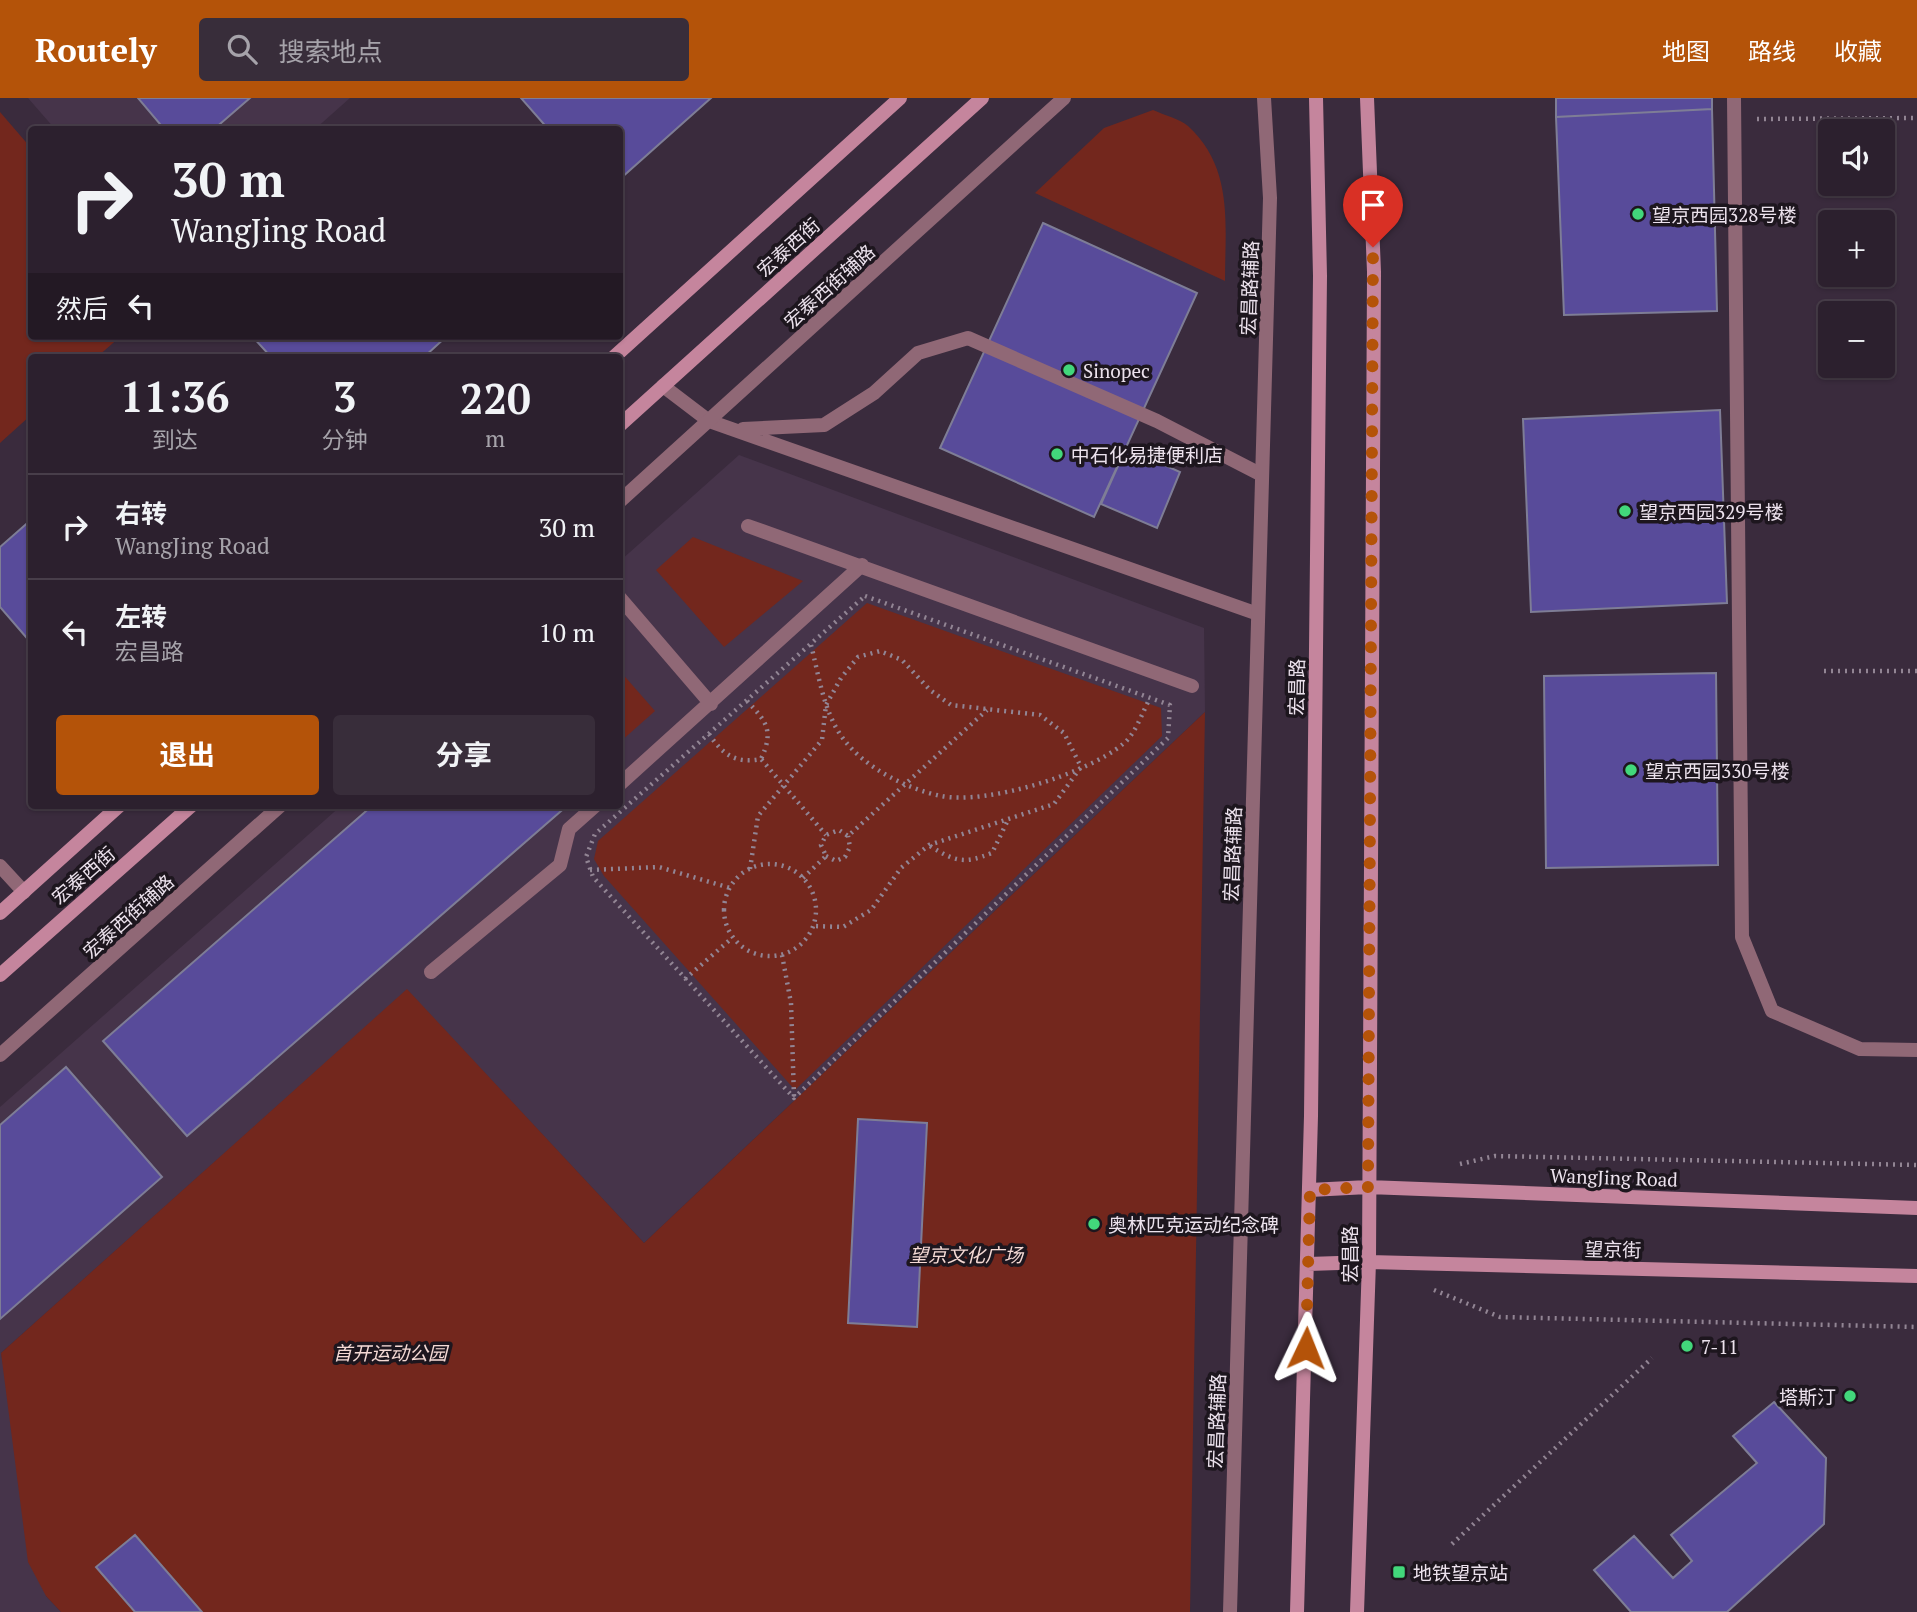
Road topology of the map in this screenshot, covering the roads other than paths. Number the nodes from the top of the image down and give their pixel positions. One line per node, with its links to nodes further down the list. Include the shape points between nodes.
1 (900, 98): 8 (main road, 宏泰西街)
2 (982, 98): 9 (main road, 宏泰西街)
3 (1064, 98): 10 (street, 宏泰西街辅路)
4 (1264, 98): 13 (street, 宏昌路辅路, via 1270,198)
5 (1316, 98): 34 (main road, 宏昌路, via 1320,276)
6 (1367, 98): 33 (main road, 宏昌路, via 1374,272)
7 (1734, 98): 31 (street, via 1742,937 1772,1011 1860,1049)
8 (617, 354)
9 (663, 386): 10 (street); 11 (main road, 宏泰西街)
10 (709, 421): 12 (street); 14 (street, 宏泰西街辅路)
11 (623, 422)
12 (735, 430): 13 (street, via 824,425 874,393 918,353 968,338 1157,421); 18 (street)
13 (1262, 475): 18 (street, 宏昌路辅路)
14 (623, 498)
15 (748, 526): 16 (street)
16 (862, 565): 19 (street); 20 (street)
17 (623, 602): 20 (street)
18 (1258, 614): 39 (street, 宏昌路辅路)
19 (1192, 686)
20 (710, 704): 21 (street)
21 (623, 781)
22 (116, 809): 27 (main road, 宏泰西街)
23 (187, 809): 30 (main road, 宏泰西街)
24 (277, 809): 32 (street, 宏泰西街辅路)
25 (592, 809): 29 (street, via 569,829 560,865)
26 (0, 866): 27 (street)
27 (23, 892): 28 (main road, 宏泰西街)
28 (0, 913)
29 (431, 972)
30 (0, 975)
31 (1917, 1050)
32 (0, 1055)
33 (1368, 1187): 34 (main road, WangJing Road); 35 (main road, WangJing Road); 36 (main road, 宏昌路)
34 (1310, 1190): 37 (main road, 宏昌路)
35 (1917, 1208)
36 (1369, 1262): 37 (main road, 望京街); 38 (main road, 望京街); 41 (main road, 宏昌路)
37 (1308, 1264): 40 (main road, 宏昌路)
38 (1917, 1276)
39 (1230, 1612)
40 (1297, 1612)
41 (1357, 1612)

